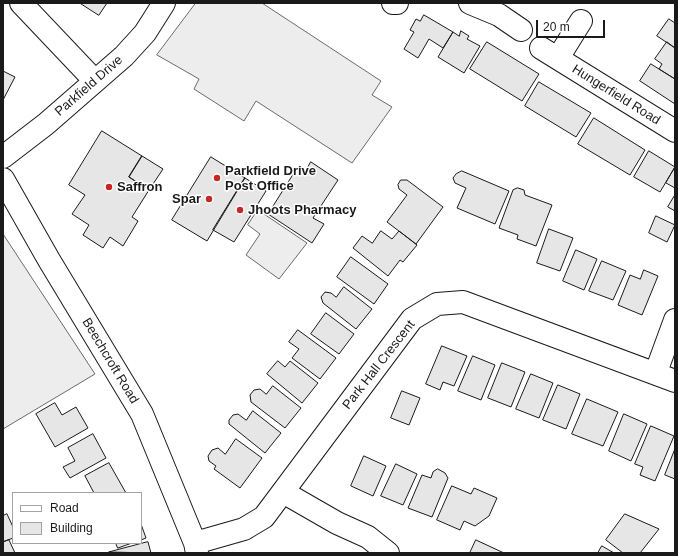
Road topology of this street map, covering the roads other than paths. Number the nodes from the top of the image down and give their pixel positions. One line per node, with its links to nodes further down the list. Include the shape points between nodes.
1 (21, 3): 9 (street)
2 (164, 3): 9 (street, Parkfield Drive, via 124,56)
3 (392, 3): 4 (street)
4 (397, 3)
5 (470, 3): 6 (street)
6 (503, 9): 8 (street)
7 (581, 21): 10 (street, Hungerfield Road, via 549,53)
8 (521, 30)
9 (95, 81): 11 (street, Parkfield Drive)
10 (675, 131)
11 (3, 157)
12 (3, 179): 16 (street, Beechcroft Road, via 142,414)
13 (675, 320): 14 (street)
14 (665, 377): 15 (street, Park Hall Crescent, via 463,302 437,304 412,319)
15 (283, 492): 16 (street, Park Hall Crescent, via 264,517 244,529); 17 (street, via 337,523 368,537)
16 (196, 548)
17 (388, 553)

